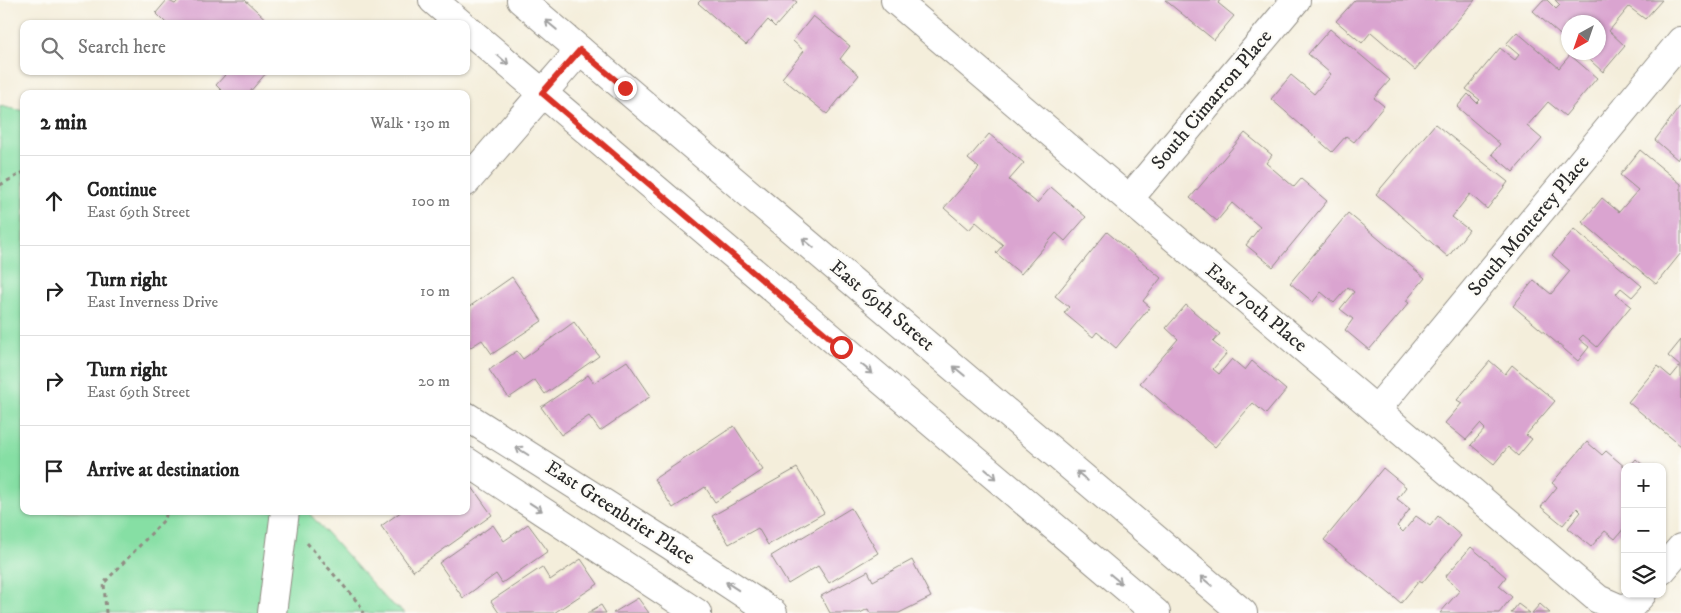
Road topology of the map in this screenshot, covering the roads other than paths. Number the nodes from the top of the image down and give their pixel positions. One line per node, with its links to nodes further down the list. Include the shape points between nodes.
1 (433, 0): 5 (street)
2 (521, 0): 8 (street, East 69th Street, one-way to 2)
3 (896, 0): 11 (street, East 70th Place)
4 (1296, 0): 11 (street, South Cimarron Place)
5 (456, 20)
6 (470, 31): 9 (street, one-way to 9)
7 (1681, 42): 12 (street, South Monterey Place)
8 (580, 50): 9 (street); 23 (street, East 69th Street, one-way to 8)
9 (542, 93): 10 (street); 22 (street, one-way to 22)
10 (470, 177)
11 (1129, 199): 12 (street, East 70th Place)
12 (1376, 410): 18 (street, East 70th Place, via 1598,599)
13 (470, 419): 21 (street, East Greenbrier Place, one-way to 13)
14 (470, 464): 20 (street, East Greenbrier Place, one-way to 20)
15 (284, 517): 19 (street)
16 (1681, 548): 17 (street)
17 (1666, 565)
18 (1631, 602)
19 (272, 613)
20 (697, 613)
21 (773, 613)
22 (1156, 613)
23 (1244, 613)

